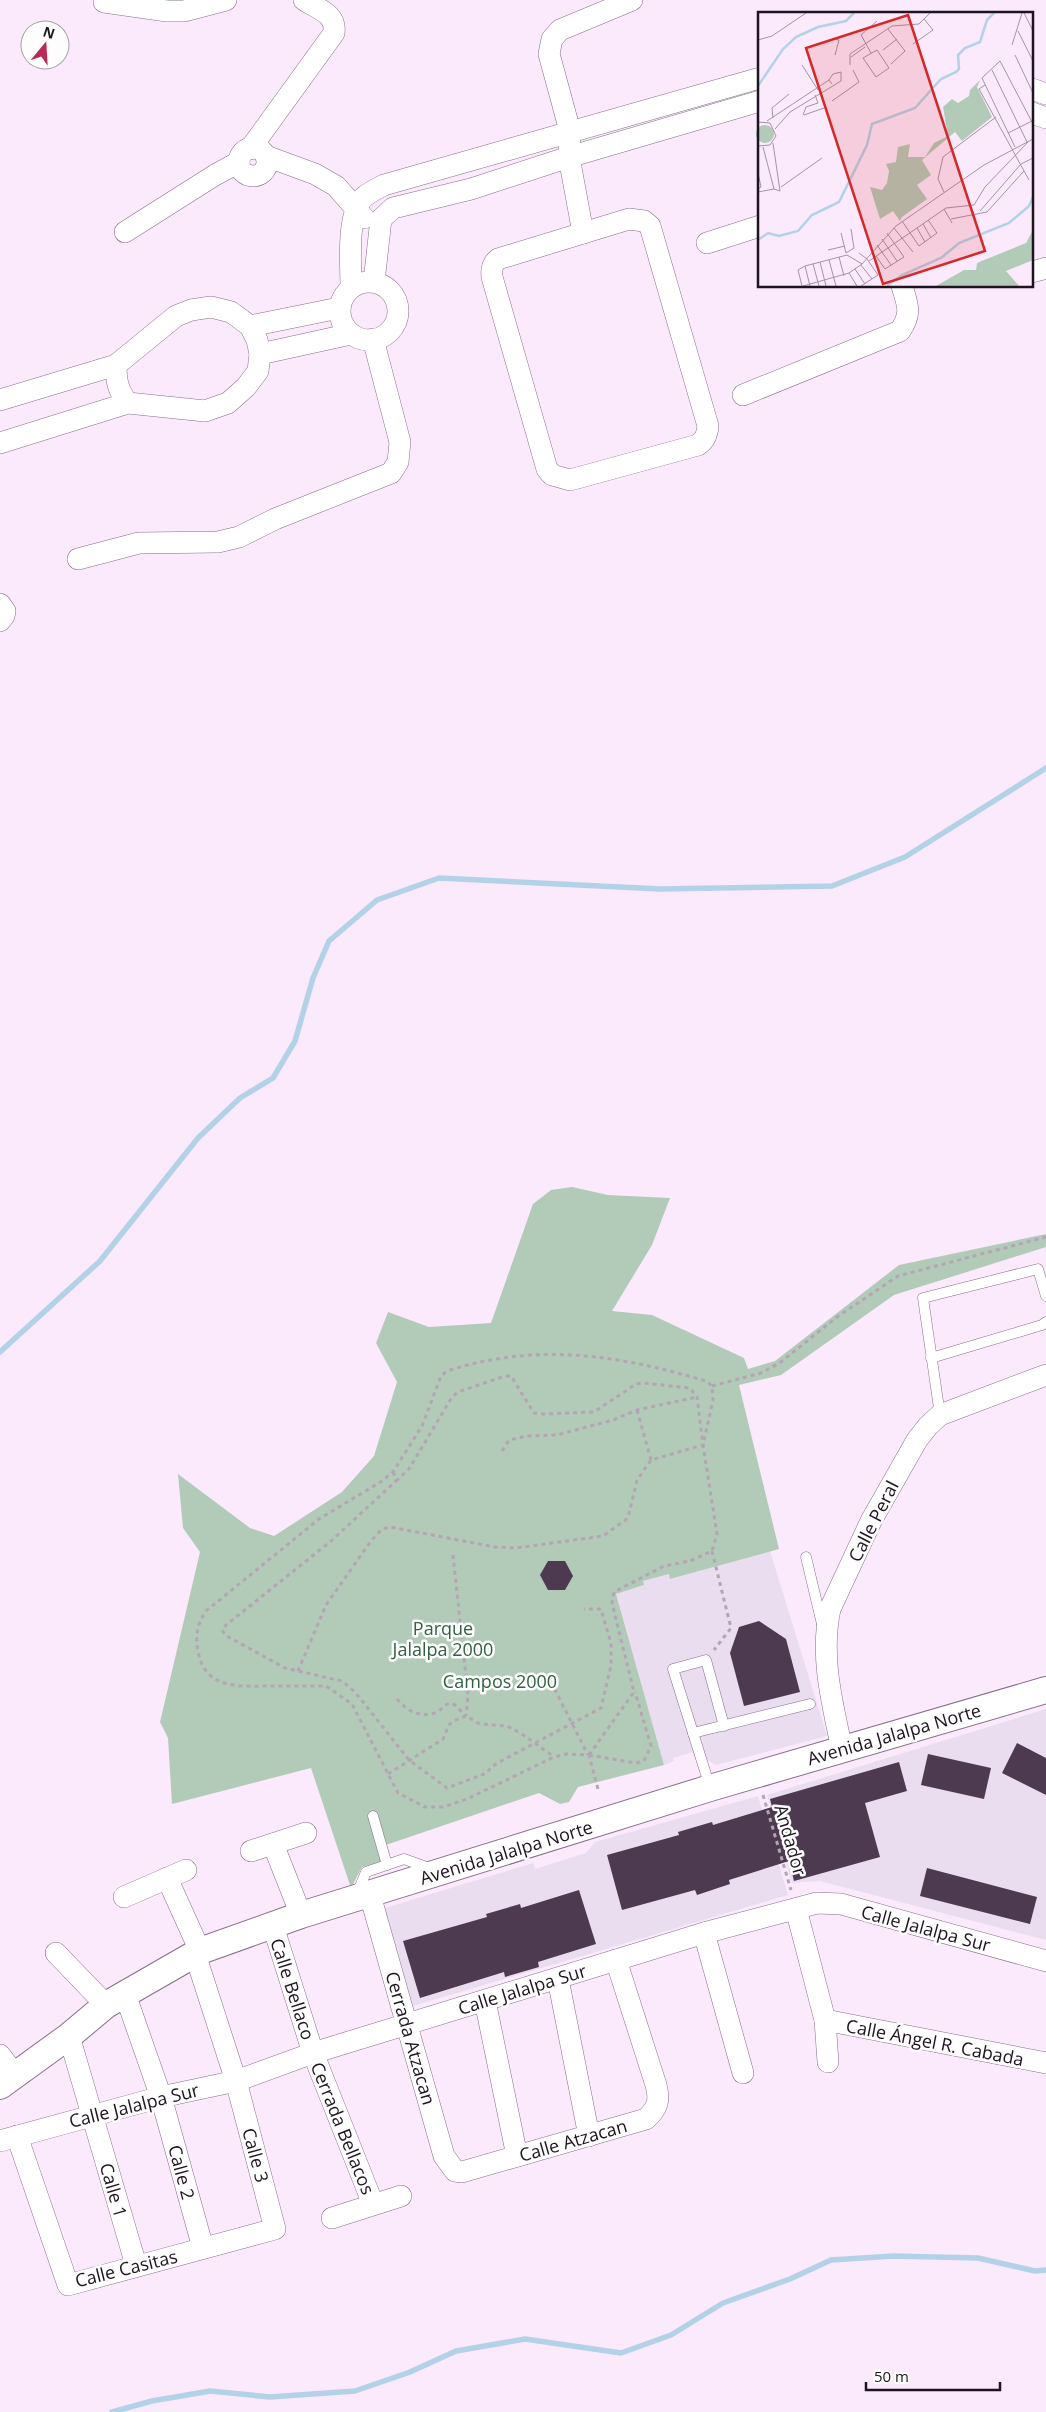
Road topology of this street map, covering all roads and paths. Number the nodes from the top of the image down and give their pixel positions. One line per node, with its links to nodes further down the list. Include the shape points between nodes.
1 (226, 0): 4 (street, via 184,11)
2 (304, 0): 12 (street, via 332,17 336,25 334,33)
3 (632, 0): 11 (street, via 560,30 552,39 550,54)
4 (104, 2)
5 (758, 79): 11 (street)
6 (1034, 90): 7 (street)
7 (1046, 94)
8 (758, 102): 13 (street)
9 (1034, 114): 10 (street)
10 (1046, 118)
11 (570, 131): 13 (street); 14 (street, via 384,185 364,197)
12 (252, 156): 14 (street, via 315,174 336,186); 16 (street, via 215,175)
13 (569, 157): 17 (street, via 471,189 393,208 381,220); 18 (street)
14 (356, 209): 17 (street); 21 (street, via 352,222)
15 (758, 227): 19 (street)
16 (125, 232)
17 (378, 233): 20 (street)
18 (583, 233): 18 (street, via 498,259 492,270 546,469 552,475 570,480 698,445 704,441 708,426 650,226 644,221 629,219)
19 (707, 243)
20 (374, 282): 21 (street, via 362,282); 26 (street, via 393,294 398,305 398,317 393,328)
21 (351, 288): 23 (street, via 343,296)
22 (903, 288): 29 (street, via 909,310 900,330)
23 (339, 308): 24 (street); 25 (street, via 342,322)
24 (250, 326): 27 (street); 28 (street, via 231,312 210,307 191,310 176,316)
25 (351, 334): 26 (street, via 361,339); 27 (street)
26 (373, 339): 33 (street, via 400,442 398,462 391,472 275,518 239,537 218,542 139,542)
27 (260, 354): 31 (street, via 258,371 228,403 205,411)
28 (116, 365): 30 (street); 31 (street, via 119,393)
29 (743, 396)
30 (0, 400)
31 (128, 403): 32 (street)
32 (0, 443)
33 (78, 559)
34 (0, 604): 35 (street, via 5,611)
35 (0, 621)
36 (1046, 1237): 41 (path, via 898,1276 836,1317 781,1362 761,1373)
37 (1046, 1296): 39 (lane, via 1038,1269 924,1298)
38 (1046, 1322): 39 (lane)
39 (931, 1358): 44 (lane)
40 (1046, 1375): 44 (street, Calle Peral)
41 (712, 1386): 45 (path); 48 (path, via 706,1381 648,1365 577,1354 513,1356 458,1367 441,1376 422,1426)
42 (697, 1397): 43 (path); 45 (path); 49 (path, via 690,1388 643,1383 636,1384 594,1412 534,1413 511,1376 505,1376 452,1397 409,1469)
43 (637, 1410): 46 (path, via 557,1435 508,1440); 47 (path)
44 (940, 1415): 54 (street, Calle Peral, via 917,1440 871,1521 830,1609)
45 (703, 1445): 47 (path); 50 (path, via 717,1534)
46 (502, 1452)
47 (651, 1460): 56 (path, via 638,1480 628,1518 603,1536 516,1548 382,1528 354,1562 326,1605)
48 (393, 1472): 49 (path); 71 (path, via 312,1525 206,1611 196,1635 200,1662 220,1682 235,1686 326,1686 339,1693 352,1704)
49 (397, 1480): 56 (path, via 331,1541 222,1630 233,1640 285,1668)
50 (712, 1551): 55 (path, via 731,1628); 59 (path, via 690,1561 664,1566 614,1592 612,1604)
51 (454, 1555): 62 (path, via 468,1696)
52 (806, 1557): 54 (lane)
53 (584, 1609): 63 (path, via 601,1609 611,1643 611,1666 601,1708)
54 (826, 1637): 67 (street, Calle Peral, via 827,1679)
55 (706, 1660): 64 (lane); 65 (lane, via 673,1669)
56 (298, 1671): 70 (path, via 342,1681 355,1692)
57 (551, 1682): 63 (path)
58 (1046, 1690): 67 (street, Avenida Jalalpa Norte)
59 (634, 1692): 68 (path); 68 (path, via 651,1746 644,1761 636,1763)
60 (397, 1699): 62 (path, via 413,1713 433,1713 450,1702)
61 (810, 1704): 64 (lane)
62 (466, 1716): 66 (path, via 480,1724 507,1726); 70 (path, via 453,1721 443,1739)
63 (571, 1722): 66 (path); 68 (path)
64 (724, 1726): 65 (lane)
65 (693, 1733): 72 (lane)
66 (535, 1743): 69 (path); 70 (path, via 491,1767 488,1773 454,1787 446,1788)
67 (842, 1749): 72 (street, Avenida Jalalpa Norte)
68 (589, 1756): 69 (path, via 567,1754); 73 (path)
69 (554, 1757): 71 (path, via 490,1789 443,1807 425,1807 398,1793)
70 (409, 1760): 71 (path)
71 (388, 1774)
72 (710, 1788): 80 (street, Avenida Jalalpa Norte)
73 (598, 1789)
74 (762, 1790): 83 (path, Andador)
75 (373, 1816): 79 (lane)
76 (306, 1833): 77 (street)
77 (273, 1844): 78 (street); 84 (street)
78 (251, 1851)
79 (387, 1865): 80 (lane, via 404,1859); 82 (lane, via 366,1872)
80 (441, 1872): 82 (street, Avenida Jalalpa Norte)
81 (124, 1897): 87 (street, Calle 3, via 176,1874)
82 (363, 1897): 84 (street, Avenida Jalalpa Norte); 95 (street, Cerrada Atzacan)
83 (795, 1903): 86 (street, Calle Jalalpa Sur); 90 (street, Calle Jalalpa Sur, via 841,1904); 94 (street)
84 (301, 1915): 85 (street, Avenida Jalalpa Norte)
85 (273, 1926): 87 (street, Avenida Jalalpa Norte); 97 (street, Calle Bellaco)
86 (704, 1933): 89 (street, Calle Jalalpa Sur); 101 (street)
87 (198, 1953): 92 (street, Avenida Jalalpa Norte); 102 (street, Calle 3)
88 (56, 1954): 92 (street)
89 (616, 1960): 91 (street, Calle Jalalpa Sur); 105 (street, Calle Atzacan, via 659,2097 656,2110 646,2119)
90 (1046, 1961)
91 (558, 1978): 93 (street, Calle Jalalpa Sur); 105 (street)
92 (115, 2000): 96 (street, Avenida Jalalpa Norte); 103 (street, Calle 2)
93 (485, 2001): 95 (street, Calle Jalalpa Sur); 107 (street)
94 (825, 2020): 98 (street); 99 (street, Calle Ángel R. Cabada)
95 (407, 2024): 97 (street, Calle Jalalpa Sur); 108 (street, Cerrada Atzacan, via 444,2156 455,2171)
96 (69, 2036): 100 (street, Avenida Jalalpa Norte); 104 (street, Calle 1)
97 (313, 2052): 102 (street, Calle Jalalpa Sur); 110 (street, Cerrada Bellacos)
98 (828, 2062)
99 (1046, 2064)
100 (5, 2072)
101 (743, 2073)
102 (236, 2081): 103 (street, Calle Jalalpa Sur); 112 (street, Calle 3)
103 (161, 2097): 104 (street, Calle Jalalpa Sur); 113 (street, Calle 2)
104 (93, 2114): 106 (street, Calle Jalalpa Sur); 114 (street, Calle 1)
105 (589, 2136): 107 (street, Calle Atzacan)
106 (8, 2138): 114 (street, Calle Casitas, via 68,2285)
107 (517, 2156): 108 (street, Calle Atzacan)
108 (462, 2172)
109 (401, 2196): 110 (street, Cerrada Bellacos)
110 (373, 2204): 111 (street, Cerrada Bellacos)
111 (332, 2218)
112 (275, 2229): 113 (street, Calle Casitas)
113 (203, 2248): 114 (street, Calle Casitas)
114 (136, 2265)

